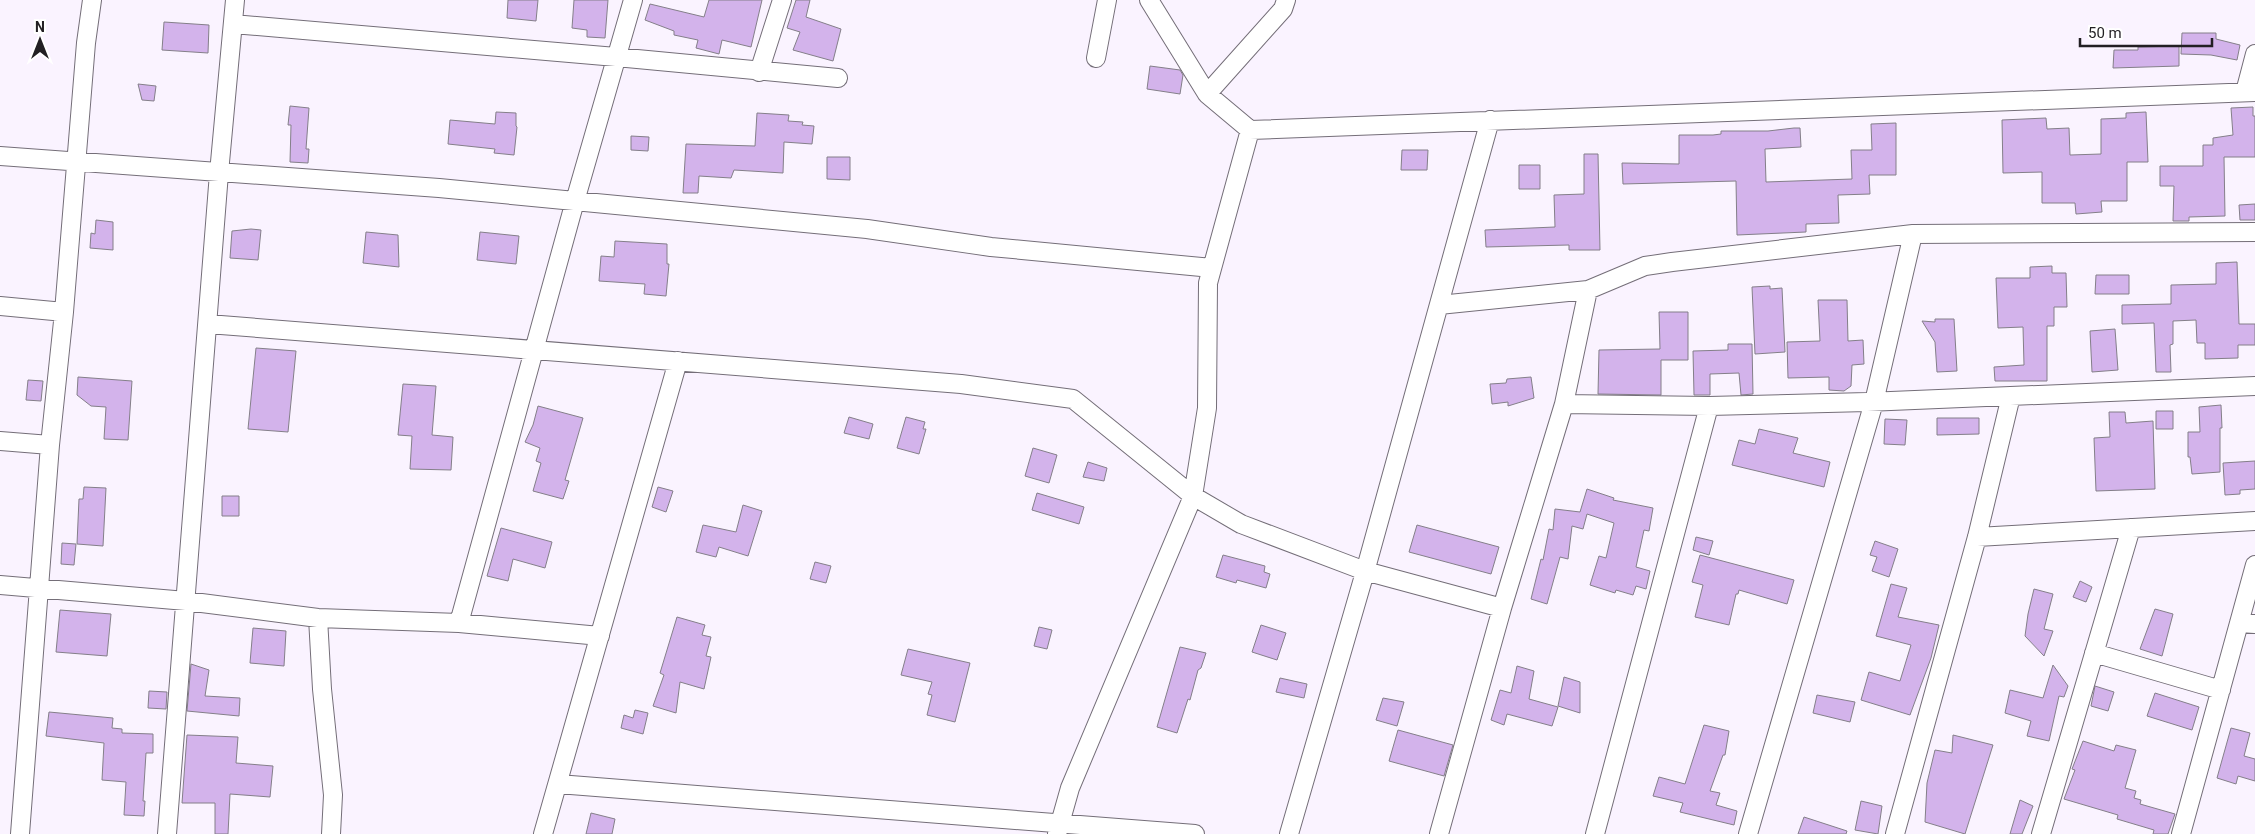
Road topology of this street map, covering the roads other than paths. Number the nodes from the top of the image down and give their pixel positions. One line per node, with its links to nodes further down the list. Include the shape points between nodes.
1 (92, 0): 19 (street)
2 (235, 0): 8 (street)
3 (634, 0): 10 (street)
4 (782, 0): 12 (street)
5 (1107, 0): 11 (street)
6 (1149, 0): 15 (street)
7 (1286, 0): 15 (street, via 1283,9)
8 (233, 24): 10 (street); 20 (street)
9 (2255, 54): 14 (street)
10 (616, 57): 12 (street); 21 (street)
11 (1096, 58)
12 (759, 72): 13 (street)
13 (838, 78)
14 (2250, 92): 16 (street)
15 (1207, 94): 17 (street)
16 (1490, 120): 17 (street); 26 (street)
17 (1250, 130): 24 (street)
18 (0, 156): 19 (street)
19 (77, 163): 20 (street); 28 (street)
20 (219, 173): 21 (street); 29 (street)
21 (575, 201): 24 (street, via 867,229 991,247); 30 (street)
22 (2255, 232): 23 (street)
23 (1914, 234): 25 (street, via 1645,266); 34 (street)
24 (1212, 268): 39 (street, via 1208,283 1207,408)
25 (1588, 290): 26 (street); 35 (street)
26 (1439, 305): 44 (street)
27 (0, 306): 28 (street)
28 (64, 312): 38 (street)
29 (208, 324): 30 (street); 47 (street)
30 (534, 350): 31 (street); 50 (street)
31 (678, 361): 39 (street, via 961,384 1073,399); 52 (street)
32 (2255, 386): 33 (street)
33 (2011, 396): 34 (street); 42 (street)
34 (1874, 402): 36 (street); 65 (street)
35 (1564, 404): 36 (street); 48 (street)
36 (1709, 406): 64 (street)
37 (0, 441): 38 (street)
38 (50, 445): 46 (street)
39 (1193, 496): 44 (street, via 1241,524); 56 (street, via 1070,788)
40 (2255, 521): 41 (street)
41 (2131, 528): 42 (street); 53 (street)
42 (1977, 537): 66 (street)
43 (2255, 565): 51 (street)
44 (1365, 571): 48 (street); 62 (street)
45 (0, 585): 46 (street)
46 (40, 588): 47 (street); 57 (street)
47 (186, 600): 49 (street); 58 (street)
48 (1502, 608): 63 (street)
49 (318, 618): 50 (street); 59 (street, via 333,796)
50 (458, 624): 52 (street)
51 (2247, 624): 54 (street)
52 (600, 636): 55 (street)
53 (2094, 653): 54 (street); 67 (street)
54 (2220, 690): 68 (street)
55 (558, 784): 56 (street); 60 (street)
56 (1059, 829): 61 (street)
57 (20, 834)
58 (167, 834)
59 (331, 834)
60 (543, 834)
61 (1195, 834)
62 (1289, 834)
63 (1439, 834)
64 (1595, 834)
65 (1748, 834)
66 (1895, 834)
67 (2041, 834)
68 (2181, 834)

